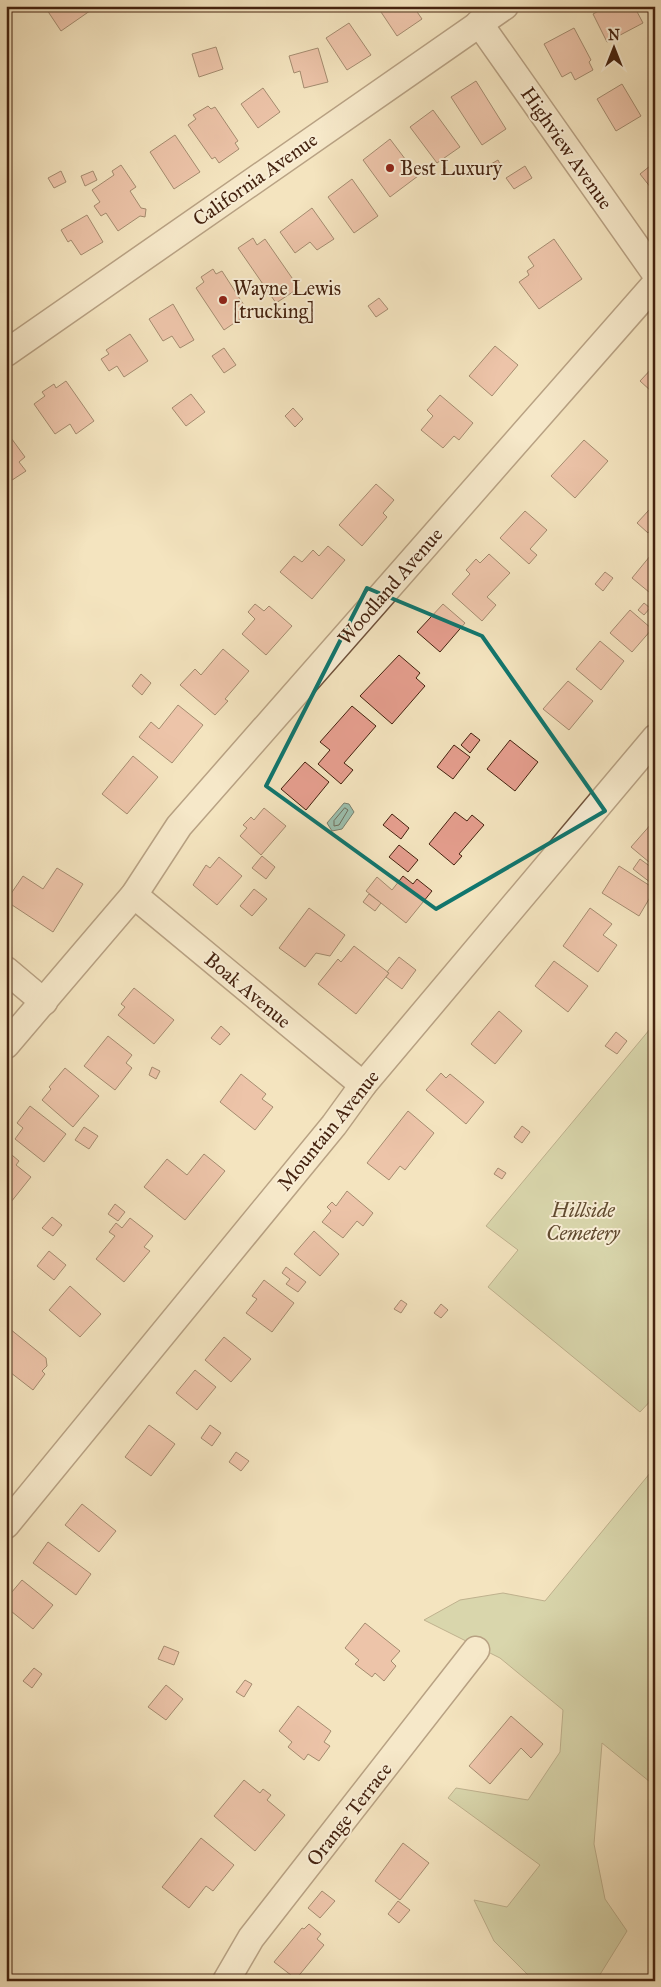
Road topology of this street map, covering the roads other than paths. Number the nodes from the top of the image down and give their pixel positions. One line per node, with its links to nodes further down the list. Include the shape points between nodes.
1 (505, 6): 2 (street, California Avenue)
2 (479, 23): 3 (street, Highview Avenue); 5 (street, California Avenue)
3 (655, 273)
4 (655, 284): 7 (street, Woodland Avenue, via 179,826)
5 (6, 353)
6 (655, 738): 11 (street, Mountain Avenue)
7 (134, 895): 9 (street, Woodland Avenue); 11 (street, Boak Avenue)
8 (6, 970): 9 (street)
9 (44, 1002): 10 (street, Woodland Avenue)
10 (6, 1045)
11 (363, 1085): 12 (street, Mountain Avenue, via 334,1125)
12 (6, 1525)
13 (476, 1650): 14 (street, Orange Terrace, via 251,1938)
14 (226, 1981)

